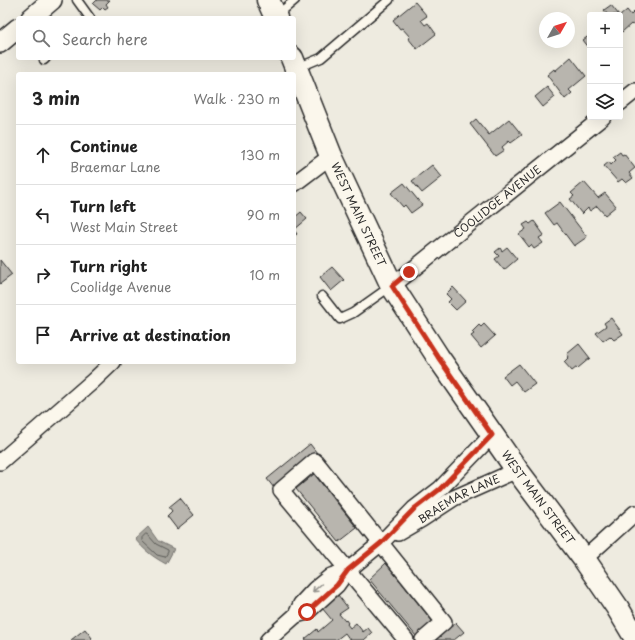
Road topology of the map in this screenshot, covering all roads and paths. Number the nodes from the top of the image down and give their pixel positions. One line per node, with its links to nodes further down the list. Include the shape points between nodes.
1 (52, 0): 6 (street)
2 (77, 0): 7 (lane)
3 (295, 0): 5 (lane)
4 (389, 0): 10 (lane, via 322,58)
5 (273, 11)
6 (32, 16)
7 (89, 16)
8 (16, 30): 9 (street)
9 (0, 43)
10 (294, 63): 14 (main road, WEST MAIN STREET)
11 (635, 91): 12 (street)
12 (623, 101)
13 (599, 120): 16 (street, COOLIDGE AVENUE)
14 (331, 156): 15 (street); 16 (main road, WEST MAIN STREET)
15 (296, 182)
16 (392, 286): 17 (lane, via 340,319); 19 (main road, WEST MAIN STREET)
17 (322, 296)
18 (111, 364): 20 (street)
19 (492, 435): 21 (main road, WEST MAIN STREET); 23 (street, BRAEMAR LANE, via 440,489 414,509)
20 (0, 462)
21 (517, 470): 23 (street, BRAEMAR LANE, via 454,498); 24 (main road, WEST MAIN STREET)
22 (635, 513): 24 (street)
23 (381, 543): 25 (street, BRAEMAR LANE); 25 (street, via 315,461 282,490); 29 (street, via 444,622)
24 (584, 559): 26 (main road, WEST MAIN STREET)
25 (347, 570): 27 (street, BRAEMAR LANE, via 330,576 315,589 301,604 296,615); 28 (street)
26 (635, 637)
27 (268, 640)
28 (406, 640)
29 (423, 640)

